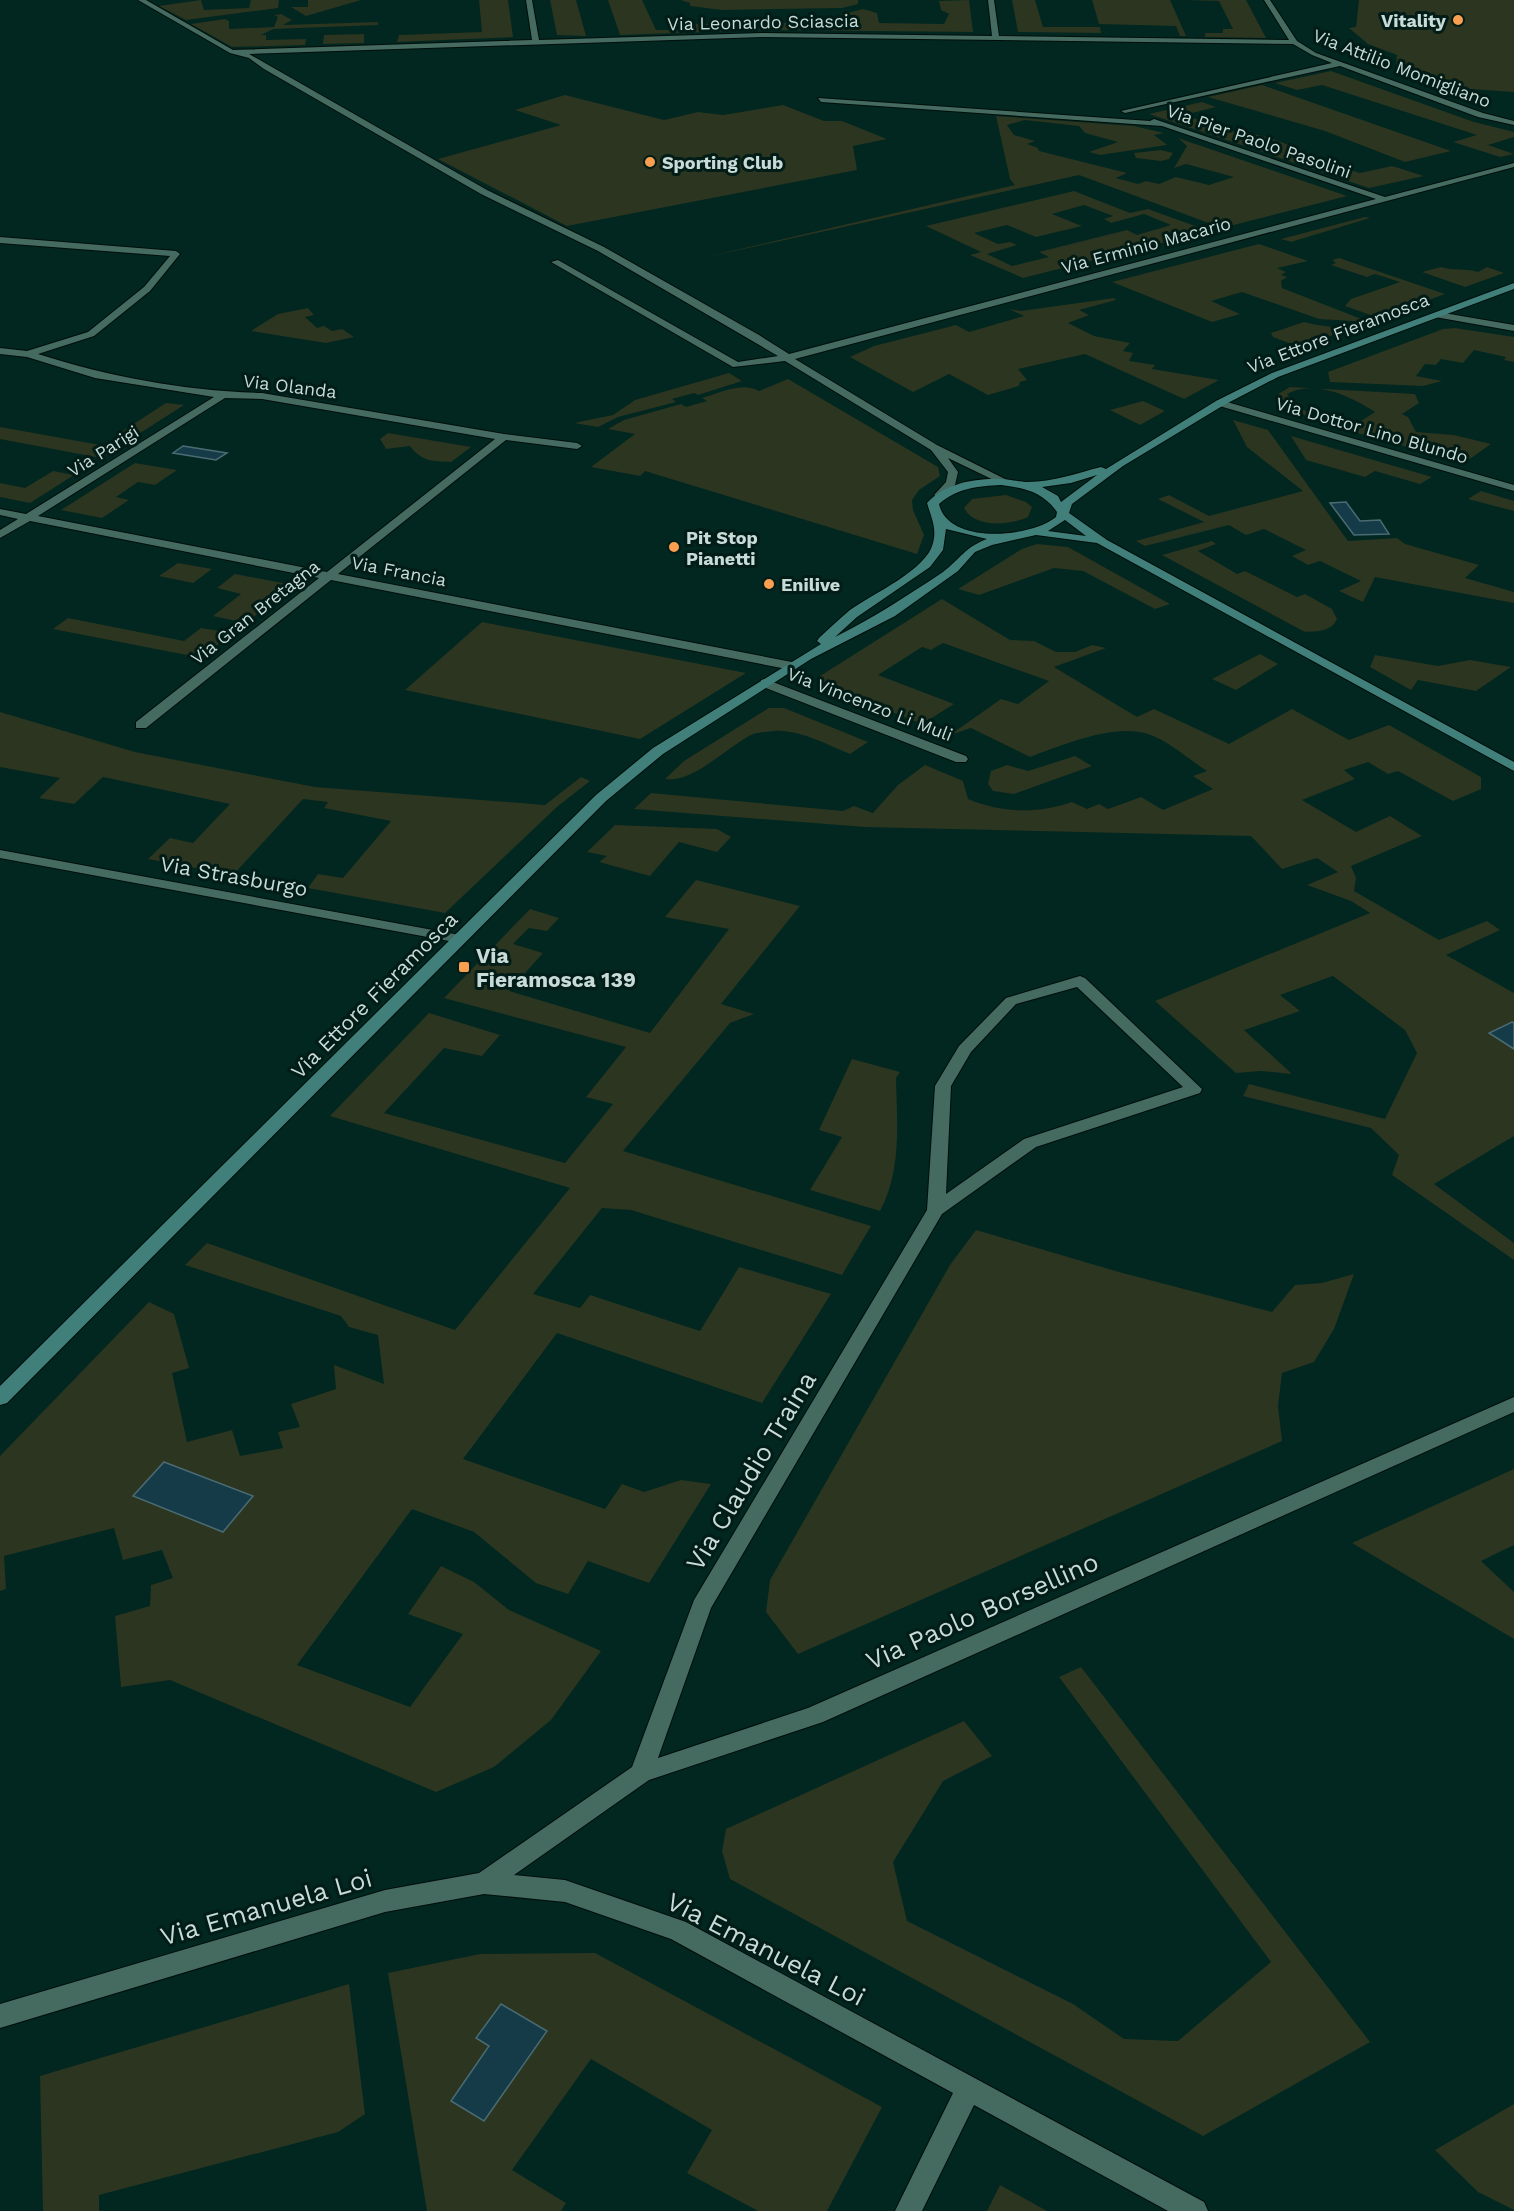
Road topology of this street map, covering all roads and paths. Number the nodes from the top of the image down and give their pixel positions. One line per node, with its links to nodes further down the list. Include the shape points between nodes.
1 (141, 0): 8 (street)
2 (529, 0): 6 (street)
3 (991, 0): 5 (street)
4 (1267, 0): 7 (street, Via Attilio Momigliano)
5 (996, 38): 6 (street, Via Leonardo Sciascia, via 762,35); 7 (street, Via Leonardo Sciascia)
6 (536, 42): 8 (street, Via Leonardo Sciascia)
7 (1294, 42): 9 (street, Via Attilio Momigliano)
8 (232, 52): 22 (street, via 251,56 484,192 601,249)
9 (1338, 64): 11 (street, Via Attilio Momigliano); 12 (street, Via Pier Paolo Pasolini, via 1125,111)
10 (820, 100): 12 (street)
11 (1514, 123)
12 (1164, 124): 14 (street, Via Pier Paolo Pasolini)
13 (1514, 165): 14 (street, Via Erminio Macario)
14 (1383, 199): 22 (street, Via Erminio Macario)
15 (0, 240): 21 (street, via 176,254 147,289 91,334)
16 (555, 262): 22 (street, Via Erminio Macario, via 736,365)
17 (1514, 286): 18 (main road, Via Ettore Fieramosca)
18 (1438, 315): 19 (street); 24 (main road, Via Ettore Fieramosca, via 1275,375)
19 (1514, 328)
20 (0, 351): 21 (street, Via Olanda)
21 (28, 354): 23 (street, Via Olanda, via 95,375)
22 (786, 358): 27 (street)
23 (223, 395): 25 (street, Via Olanda, via 262,396); 35 (street, Via Parigi)
24 (1220, 404): 28 (main road, Via Ettore Fieramosca); 31 (street, Via Dottor Lino Blundo)
25 (504, 436): 26 (street, Via Olanda); 40 (street, Via Gran Bretagna)
26 (577, 446)
27 (933, 447): 29 (street); 32 (street, via 953,472 951,483)
28 (1119, 464): 30 (main road, via 1071,480); 34 (main road, via 1067,502)
29 (1008, 483): 30 (main road); 32 (main road, via 968,484)
30 (1022, 485): 34 (main road, via 1051,495 1060,503)
31 (1514, 488)
32 (939, 495): 36 (main road, via 933,503)
33 (0, 512): 35 (street, Via Francia)
34 (1062, 512): 38 (main road, via 1054,524); 39 (main road)
35 (28, 517): 37 (street, Via Parigi); 40 (street, Via Francia)
36 (939, 519): 38 (main road, via 964,532 1001,537); 41 (main road, via 942,539 931,561 854,614)
37 (0, 535)
38 (1025, 535): 39 (main road, via 1062,534); 41 (main road, via 971,550 954,569 891,613)
39 (1102, 542): 46 (main road)
40 (330, 576): 42 (street, Via Francia); 44 (street, Via Gran Bretagna)
41 (807, 656): 42 (main road, Via Ettore Fieramosca)
42 (792, 666): 43 (main road, Via Ettore Fieramosca)
43 (765, 682): 45 (street, Via Vincenzo Li Muli); 48 (main road, Via Ettore Fieramosca, via 658,751 602,798)
44 (141, 725)
45 (962, 759)
46 (1514, 767)
47 (0, 854): 48 (street, Via Strasburgo)
48 (460, 939): 50 (main road, Via Ettore Fieramosca)
49 (936, 1210): 49 (street, Via Claudio Traina, via 1030,1143 1194,1089 1080,981 1011,1001 965,1049 943,1086); 52 (street, Via Claudio Traina, via 701,1606)
50 (0, 1398)
51 (1514, 1404): 52 (street, Via Paolo Borsellino, via 815,1715)
52 (641, 1773): 53 (street, Via Paolo Borsellino)
53 (484, 1883): 54 (street, Via Emanuela Loi, via 385,1901); 55 (street, Via Emanuela Loi, via 565,1891 678,1930)
54 (0, 2016)
55 (969, 2088): 56 (street); 57 (street, Via Emanuela Loi)
56 (908, 2211)
57 (1195, 2211)

